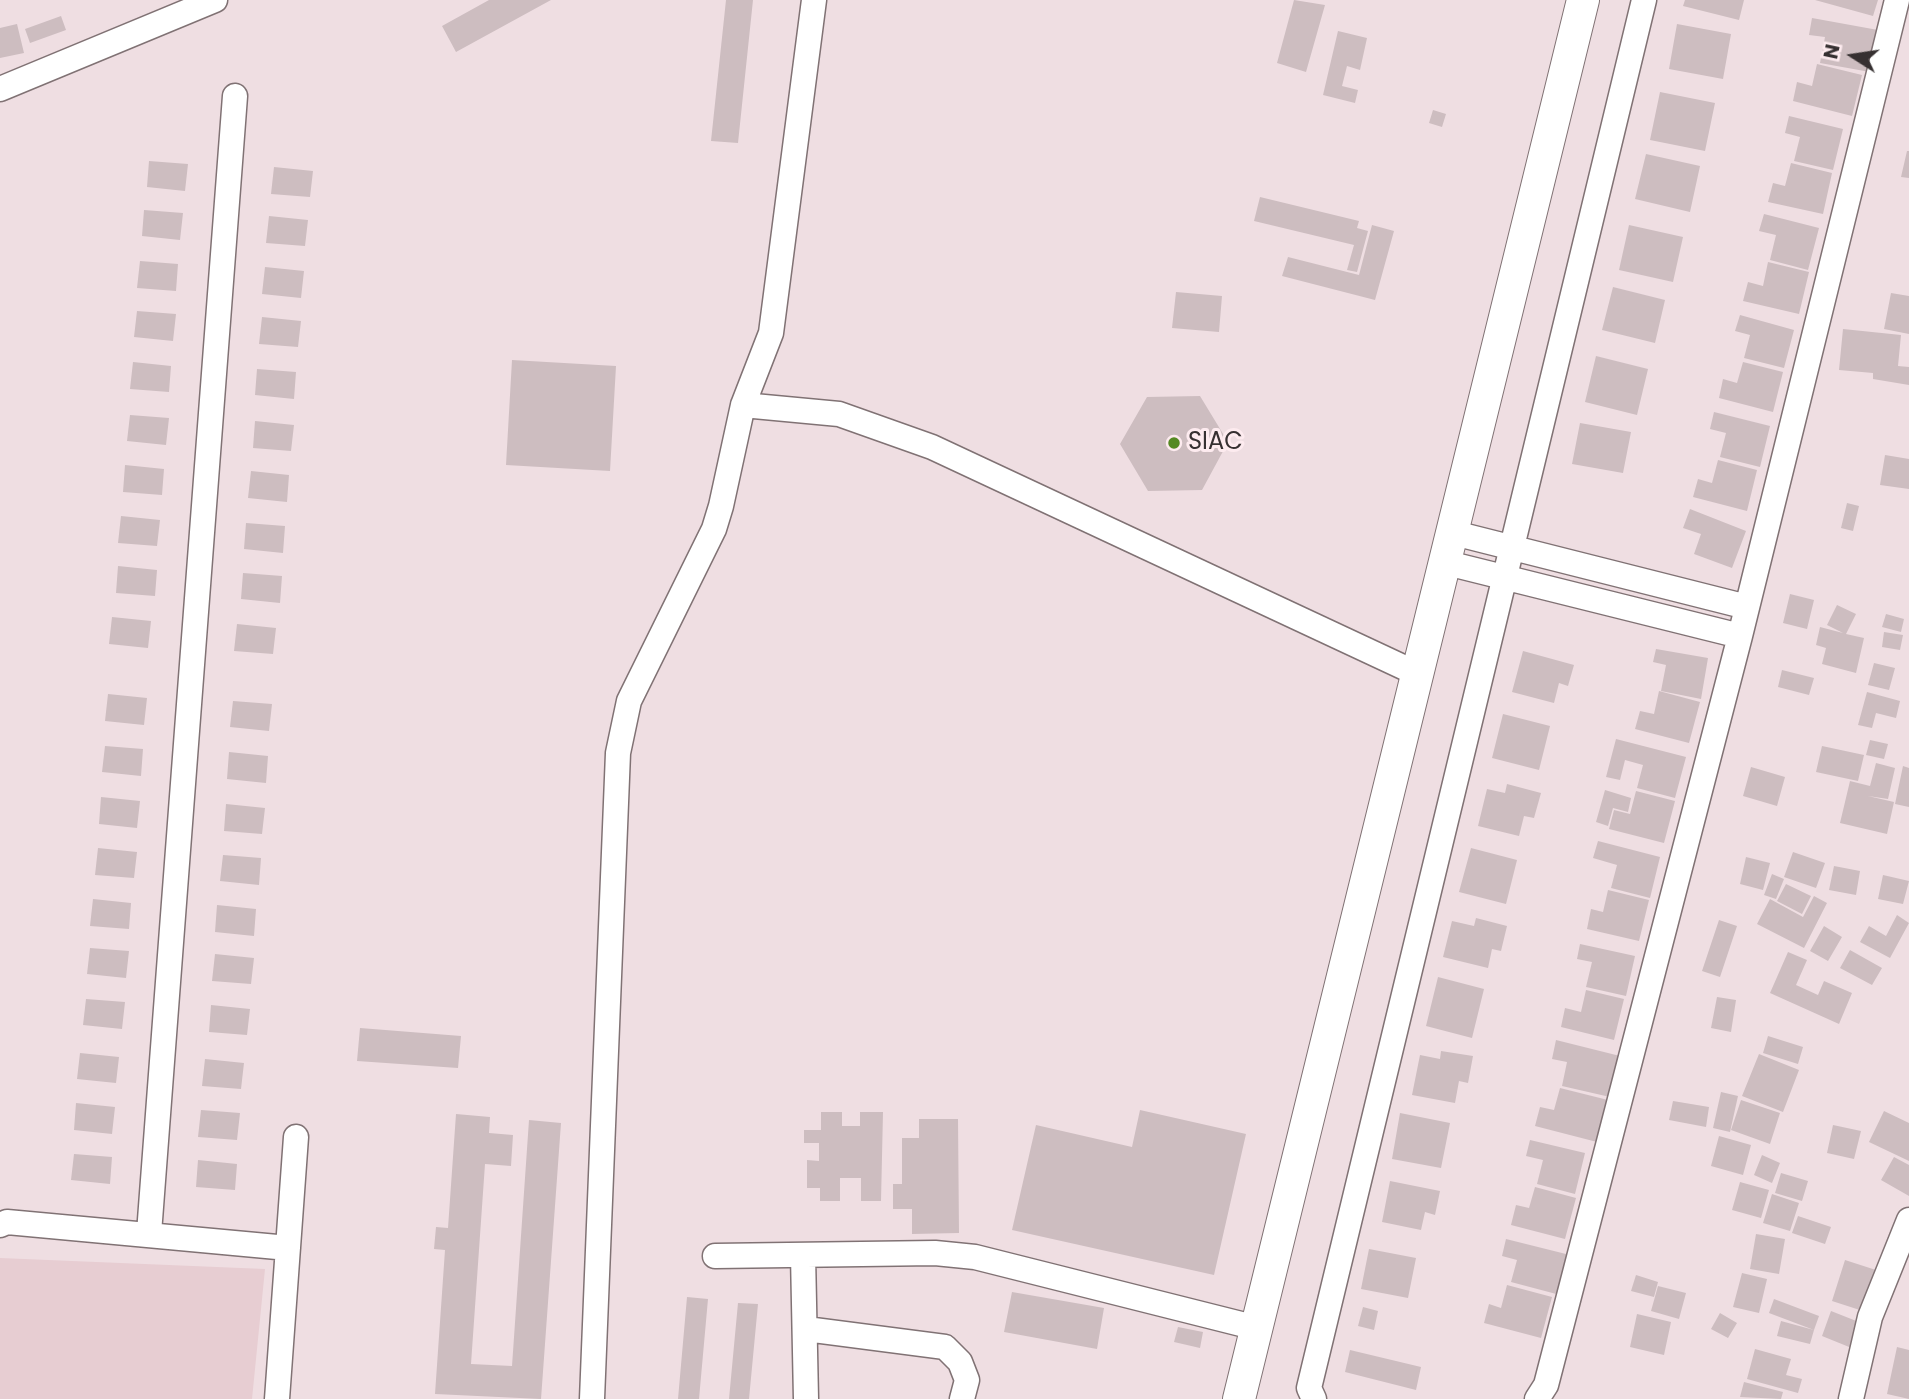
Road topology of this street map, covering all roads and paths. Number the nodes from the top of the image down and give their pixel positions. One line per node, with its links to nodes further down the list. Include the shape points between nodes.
1 (215, 0): 6 (street)
2 (814, 0): 8 (street, via 771,332)
3 (1583, 0): 9 (main road)
4 (1644, 0): 10 (street)
5 (1897, 0): 12 (street)
6 (0, 89)
7 (235, 96): 18 (street)
8 (743, 405): 14 (street, via 839,414 932,447); 25 (street, via 718,517 629,701 618,753)
9 (1450, 548): 10 (street); 11 (street); 14 (main road)
10 (1512, 548): 11 (street); 12 (street)
11 (1505, 577): 13 (street); 29 (street, via 1309,1388)
12 (1747, 607): 13 (street)
13 (1740, 636): 30 (street, via 1546,1385)
14 (1420, 675): 22 (main road)
15 (296, 1137): 19 (street)
16 (1909, 1220): 31 (street, via 1870,1317)
17 (0, 1225): 18 (street)
18 (149, 1233): 19 (street)
19 (288, 1248): 24 (street)
20 (803, 1255): 21 (street); 22 (street, via 935,1253 975,1257); 23 (street)
21 (715, 1256)
22 (1257, 1328): 28 (main road)
23 (806, 1329): 26 (street); 27 (street, via 945,1347 960,1362 967,1380)
24 (276, 1399)
25 (592, 1399)
26 (806, 1399)
27 (962, 1399)
28 (1239, 1399)
29 (1314, 1399)
30 (1537, 1399)
31 (1851, 1399)

